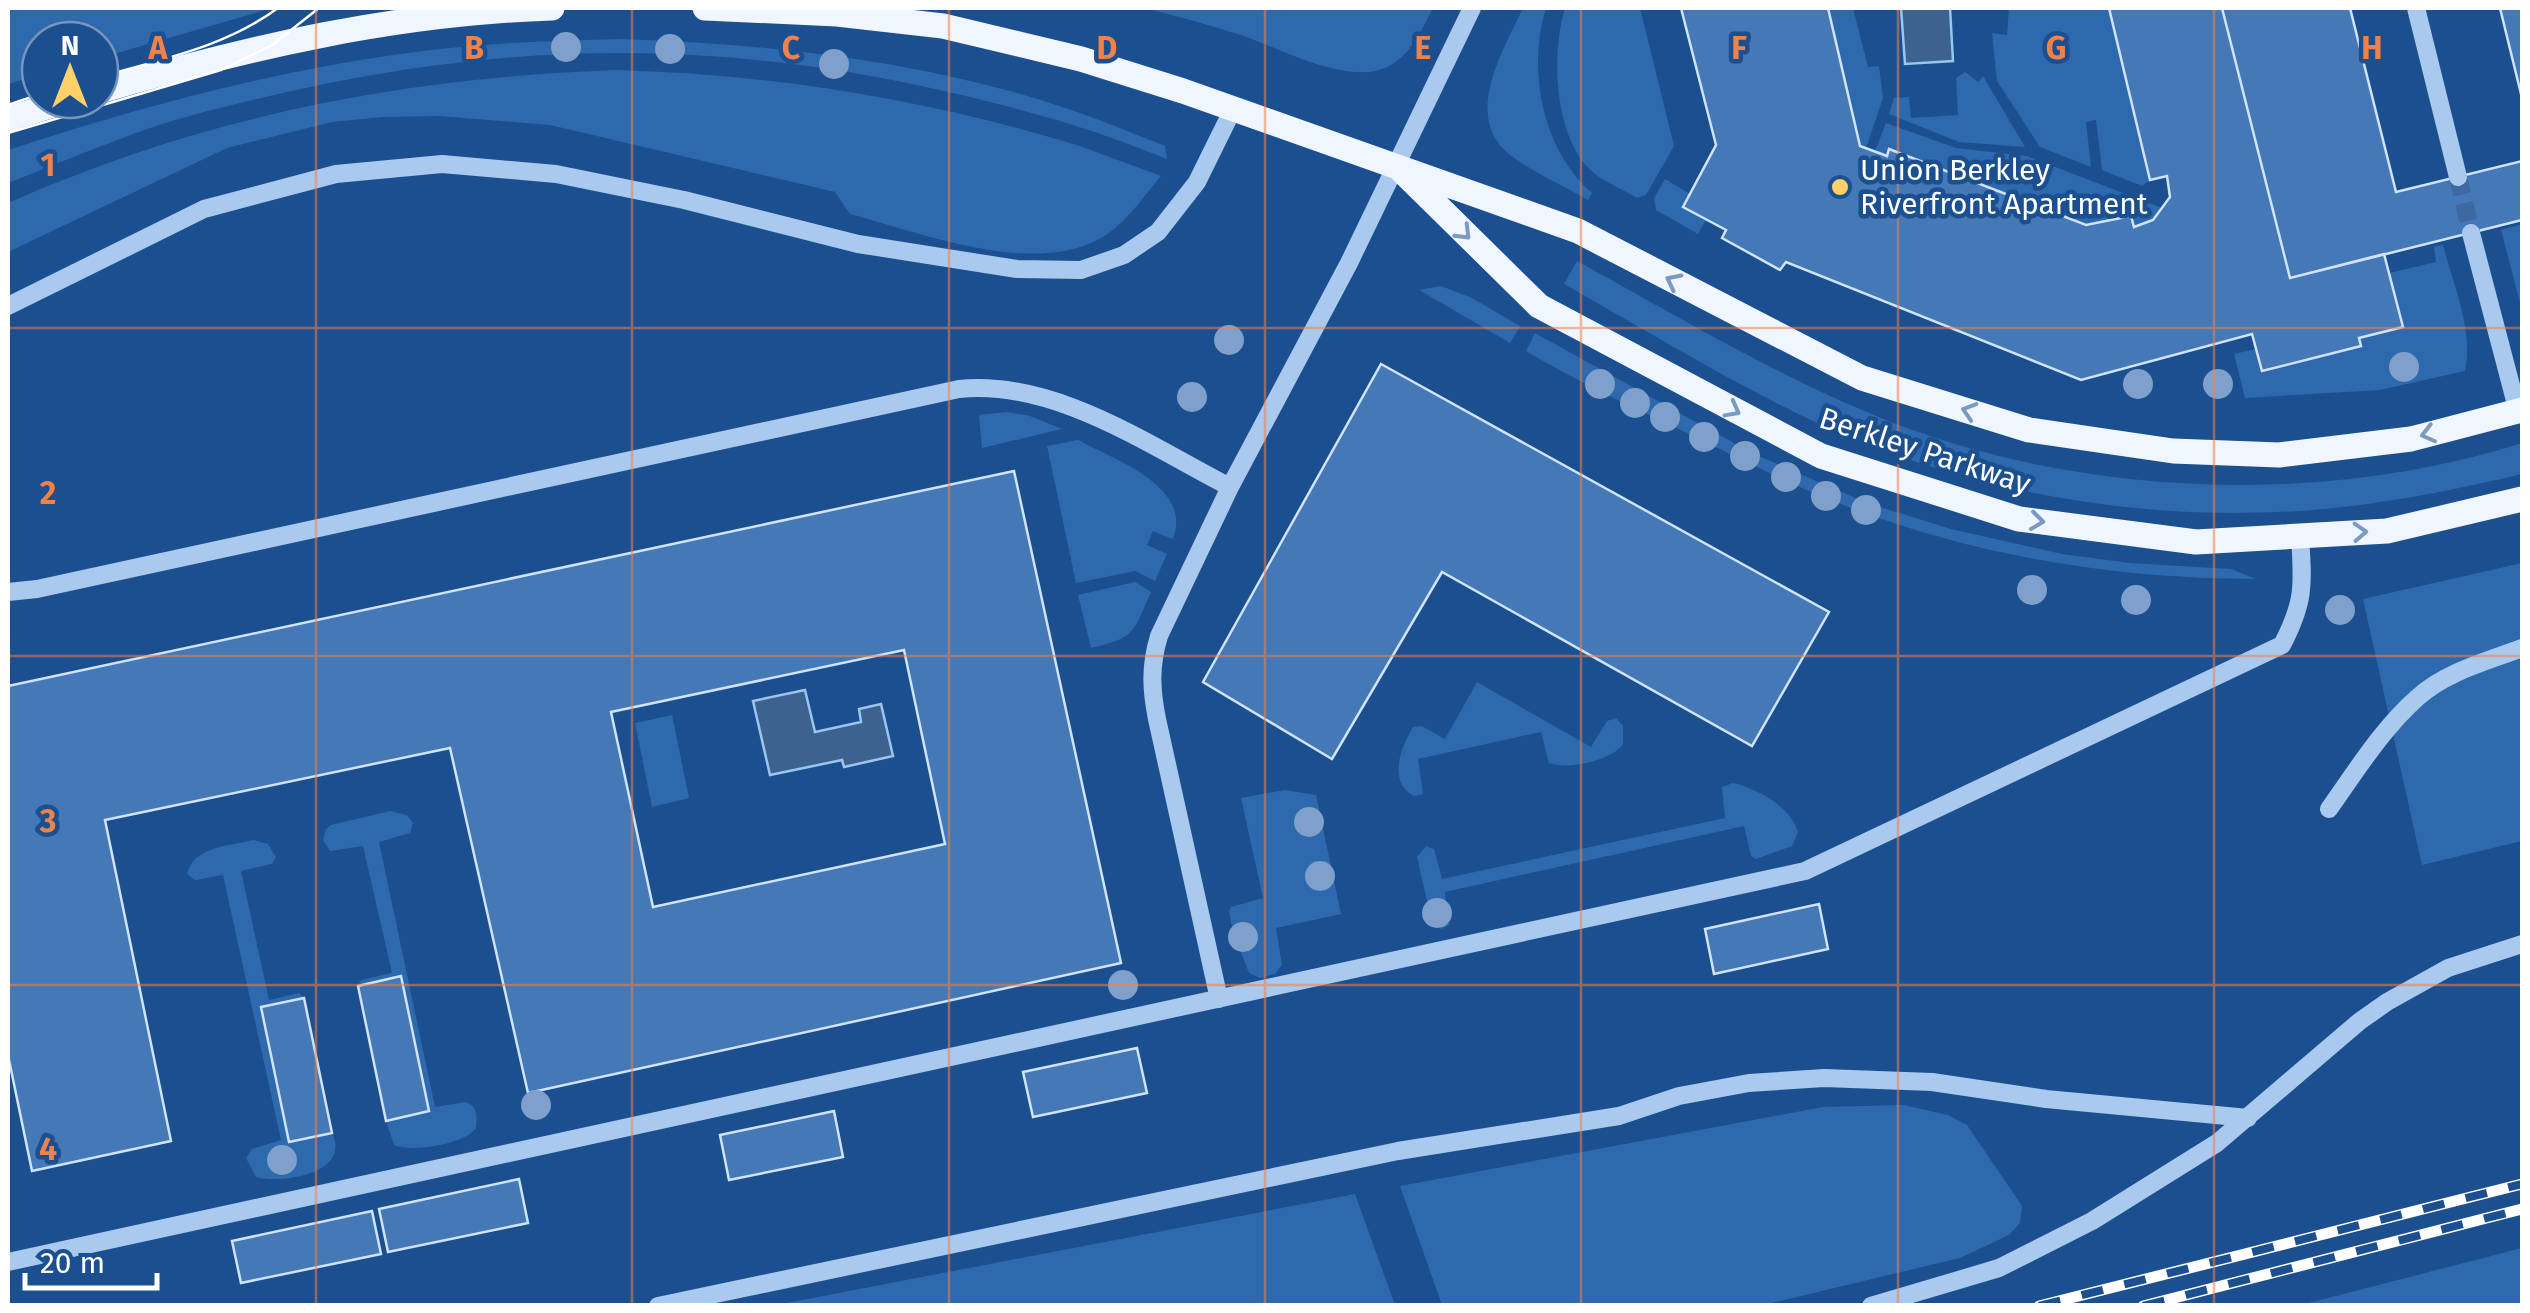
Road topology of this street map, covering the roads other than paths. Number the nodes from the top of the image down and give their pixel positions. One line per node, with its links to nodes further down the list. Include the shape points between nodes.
1 (552, 8): 5 (main road, via 374,23)
2 (706, 8): 6 (main road, Berkley Parkway, via 942,26 1081,58)
3 (1472, 8): 7 (street)
4 (2416, 8): 8 (street)
5 (120, 85)
6 (1233, 108): 7 (main road, Berkley Parkway); 10 (street, via 1197,182 1158,232 1124,255 1081,270 1017,269 876,247 556,174 442,164 336,174 204,208)
7 (1395, 164): 11 (main road, Berkley Parkway, one-way to 7, via 2411,439 2280,455 2174,451 2029,430 1862,378 1578,231); 12 (street); 14 (main road, Berkley Parkway, one-way to 14, via 1539,306 1821,456 2019,519 2196,542)
8 (2458, 177)
9 (2471, 233): 11 (street)
10 (8, 306)
11 (2520, 411)
12 (1230, 487): 15 (street, via 1066,404 988,386); 19 (street, via 1159,636 1150,686)
13 (2522, 499): 14 (main road, Berkley Parkway, one-way to 13, via 2387,531)
14 (2300, 536): 19 (street, via 2300,612 2282,646 1805,870)
15 (8, 592)
16 (2522, 648): 17 (street, via 2418,696)
17 (2329, 809)
18 (2522, 944): 20 (street, via 2448,968 2387,1002)
19 (1219, 999): 21 (street)
20 (2248, 1118): 22 (street, via 1932,1082 1749,1083 1619,1116 1398,1151); 23 (street, via 2217,1144 2058,1239 1999,1268)
21 (8, 1262)
22 (658, 1306)
23 (1871, 1306)

